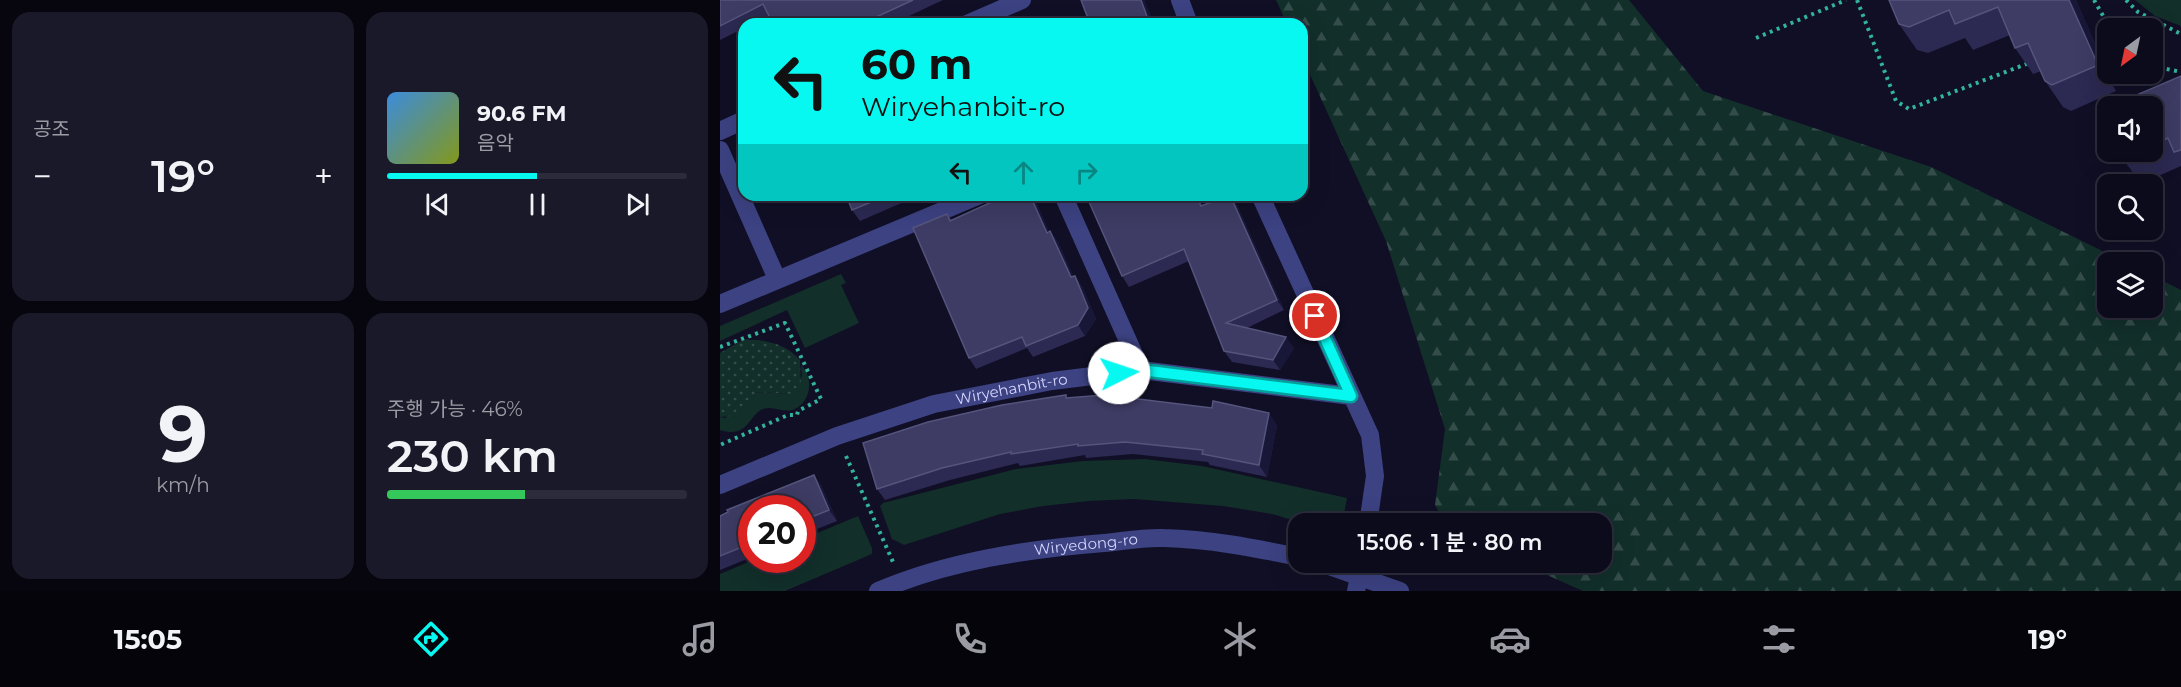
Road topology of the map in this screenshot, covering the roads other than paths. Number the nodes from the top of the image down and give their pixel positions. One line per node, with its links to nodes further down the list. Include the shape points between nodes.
1 (1022, 0): 3 (street)
2 (1180, 0): 4 (street)
3 (981, 18)
4 (1187, 18)
5 (738, 123): 6 (street)
6 (720, 131)
7 (720, 150): 8 (street)
8 (738, 191)
9 (743, 201): 13 (street)
10 (966, 201): 13 (street)
11 (1066, 201): 15 (street)
12 (1263, 201): 16 (street)
13 (777, 279): 14 (street)
14 (720, 304)
15 (1141, 370): 16 (street, Wiryehanbit-ro); 17 (street, Wiryehanbit-ro, via 1052,381 934,404 837,436)
16 (1351, 396): 18 (street, via 1370,435 1375,476)
17 (720, 485)
18 (1370, 513)
19 (1288, 555): 21 (street, Wiryedong-ro, via 1235,544 1162,538 1024,552 901,581)
20 (1359, 576): 22 (street)
21 (878, 591)
22 (1400, 591)

